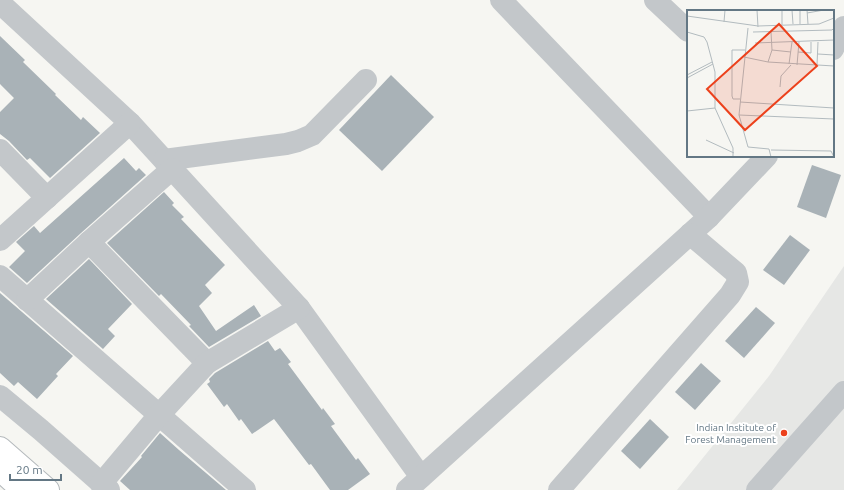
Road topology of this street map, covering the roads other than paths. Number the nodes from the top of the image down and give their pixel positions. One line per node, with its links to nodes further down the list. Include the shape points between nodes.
1 (501, 0): 13 (street)
2 (655, 0): 5 (street)
3 (0, 3): 8 (street)
4 (844, 27): 6 (street)
5 (687, 30)
6 (834, 47)
7 (366, 80): 11 (street, via 312,135 298,141)
8 (130, 123): 11 (street); 12 (street)
9 (0, 150): 12 (street)
10 (766, 157): 13 (street)
11 (168, 164): 16 (street); 19 (street)
12 (47, 198): 15 (street)
13 (708, 217): 14 (street)
14 (690, 234): 26 (street); 31 (street, via 736,273 738,282 730,295)
15 (0, 240)
16 (89, 242): 18 (street); 20 (street)
17 (0, 276): 18 (street)
18 (27, 300): 23 (street)
19 (299, 308): 20 (street); 26 (street)
20 (207, 363): 23 (street)
21 (844, 392): 32 (street)
22 (0, 396): 27 (street)
23 (159, 416): 27 (street); 30 (street)
24 (0, 448): 29 (main road)
25 (0, 470): 28 (main road)
26 (414, 484)
27 (105, 487)
28 (22, 490)
29 (48, 490)
30 (245, 490)
31 (559, 490)
32 (757, 490)

